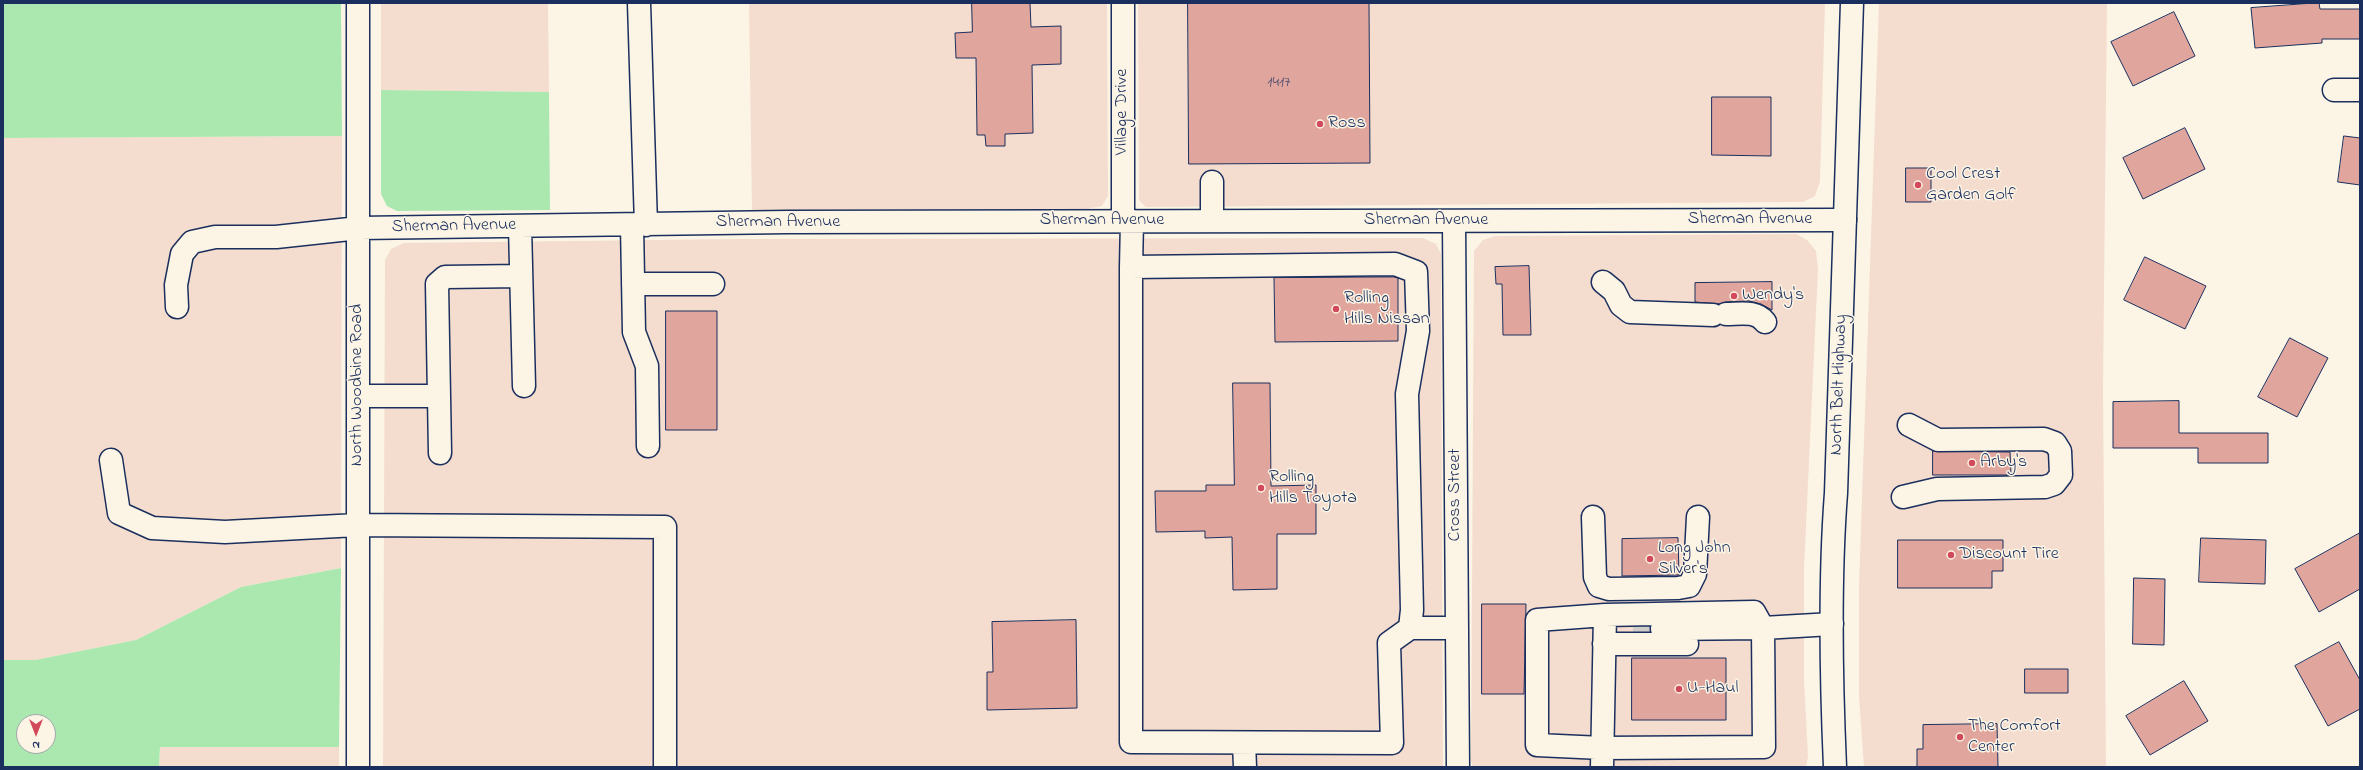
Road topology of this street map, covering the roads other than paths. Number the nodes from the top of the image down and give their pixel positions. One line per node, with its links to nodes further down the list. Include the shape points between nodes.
1 (358, 3): 14 (street, North Woodbine Road)
2 (640, 3): 12 (street)
3 (1123, 3): 9 (street, Village Drive)
4 (1852, 3): 8 (street, North Belt Highway)
5 (2334, 90): 6 (street)
6 (2360, 90)
7 (1212, 182): 10 (street)
8 (1845, 220): 11 (street, Sherman Avenue); 33 (street, North Belt Highway)
9 (1127, 221): 10 (street, Sherman Avenue); 12 (street, Sherman Avenue); 15 (street, Village Drive)
10 (1212, 221): 11 (street, Sherman Avenue)
11 (1454, 222): 35 (street, Cross Street)
12 (639, 225): 13 (street, Sherman Avenue); 18 (street)
13 (520, 226): 14 (street, Sherman Avenue); 16 (street)
14 (359, 228): 20 (street, Sherman Avenue, via 276,237 215,237 192,242 182,254 176,285); 23 (street, North Woodbine Road)
15 (1132, 267): 34 (street, via 1395,264 1416,272 1418,331 1407,394 1412,610); 40 (street, Village Drive, via 1131,742)
16 (521, 276): 22 (street); 24 (street, via 444,277 437,284)
17 (1603, 282): 21 (street, via 1614,291 1620,305 1630,312 1752,314 1761,316)
18 (633, 284): 19 (street); 26 (street, via 634,332 647,366)
19 (713, 284)
20 (177, 307)
21 (1765, 322)
22 (524, 386)
23 (358, 396): 24 (street); 32 (street, North Woodbine Road)
24 (439, 396): 27 (street)
25 (1909, 426): 29 (street, via 1938,440 2044,439 2055,443 2060,451 2061,476 2054,484 2045,487 1937,489)
26 (648, 446)
27 (440, 453)
28 (110, 460): 32 (street, via 118,513 152,528 225,532)
29 (1903, 497)
30 (1594, 517): 31 (street, via 1595,577 1599,586 1609,589 1689,586 1695,574)
31 (1698, 517)
32 (357, 526): 42 (street, North Woodbine Road); 43 (street, via 665,527)
33 (1832, 624): 39 (street); 46 (street, North Belt Highway)
34 (1410, 628): 35 (street); 40 (street, via 1389,643 1392,744)
35 (1457, 628): 45 (street, Cross Street)
36 (1662, 629): 39 (street)
37 (1604, 630): 38 (street); 39 (street); 39 (street, via 1754,612); 41 (street); 41 (street, via 1537,620 1537,745)
38 (1633, 630)
39 (1763, 636): 41 (street, via 1764,747)
40 (1244, 742): 44 (street)
41 (1602, 758)
42 (358, 767)
43 (665, 767)
44 (1245, 767)
45 (1458, 767)
46 (1835, 767)

